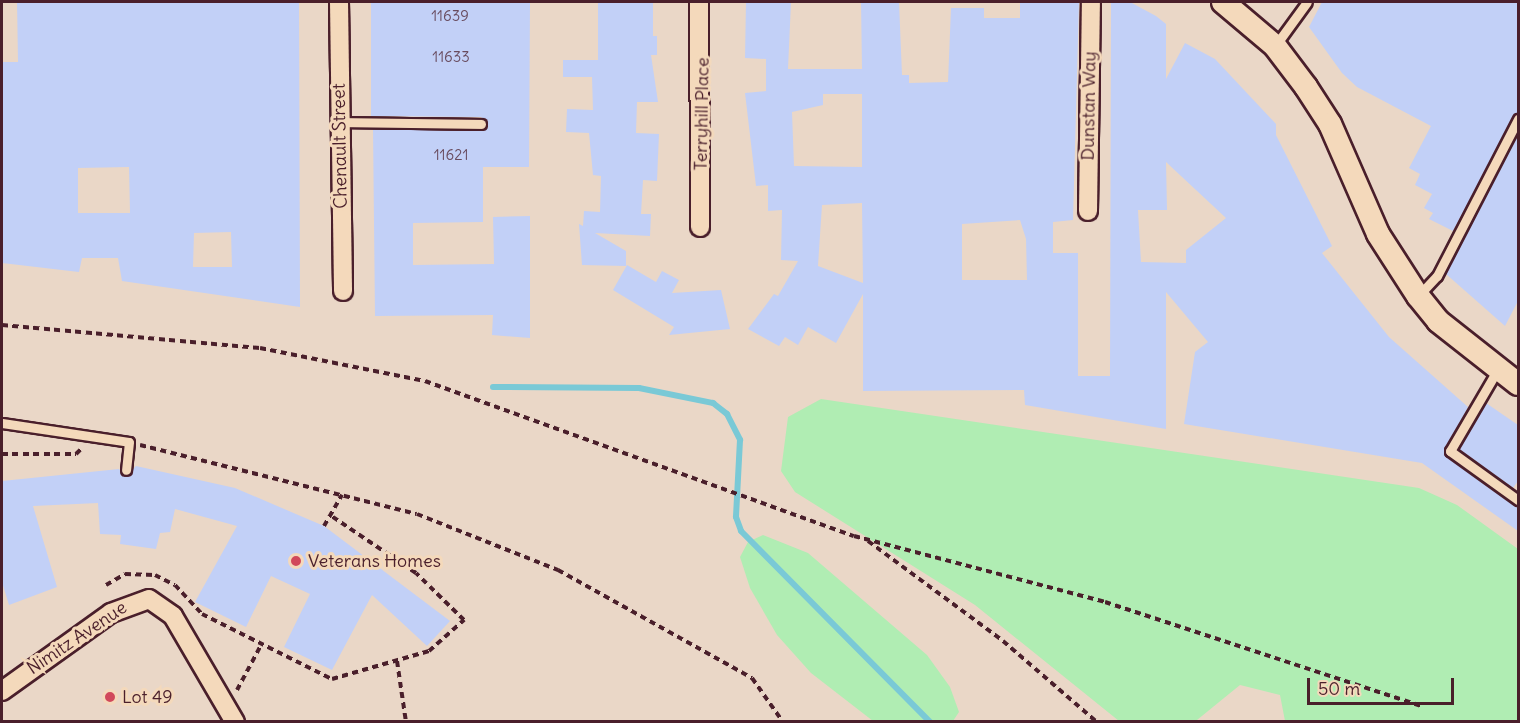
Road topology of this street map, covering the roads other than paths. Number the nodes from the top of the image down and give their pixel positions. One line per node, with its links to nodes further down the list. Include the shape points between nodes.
1 (339, 2): 8 (street, Chenault Street)
2 (699, 2): 11 (street, Terryhill Place)
3 (1091, 2): 10 (street, Dunstan Way)
4 (1224, 2): 6 (street)
5 (1308, 2): 6 (lane)
6 (1275, 46): 13 (street, via 1330,124 1378,234)
7 (1518, 119): 13 (lane, via 1437,276)
8 (340, 122): 9 (lane); 12 (street, Chenault Street)
9 (481, 124)
10 (1088, 211)
11 (700, 227)
12 (343, 291)
13 (1418, 297): 14 (street, via 1438,321)
14 (1498, 369): 15 (street); 18 (lane, via 1450,451)
15 (1518, 384)
16 (2, 423): 17 (lane, via 129,442)
17 (126, 470)
18 (1518, 500)
19 (2, 692): 20 (street, Nimitz Avenue, via 111,612 149,599 173,616)
20 (235, 722)

